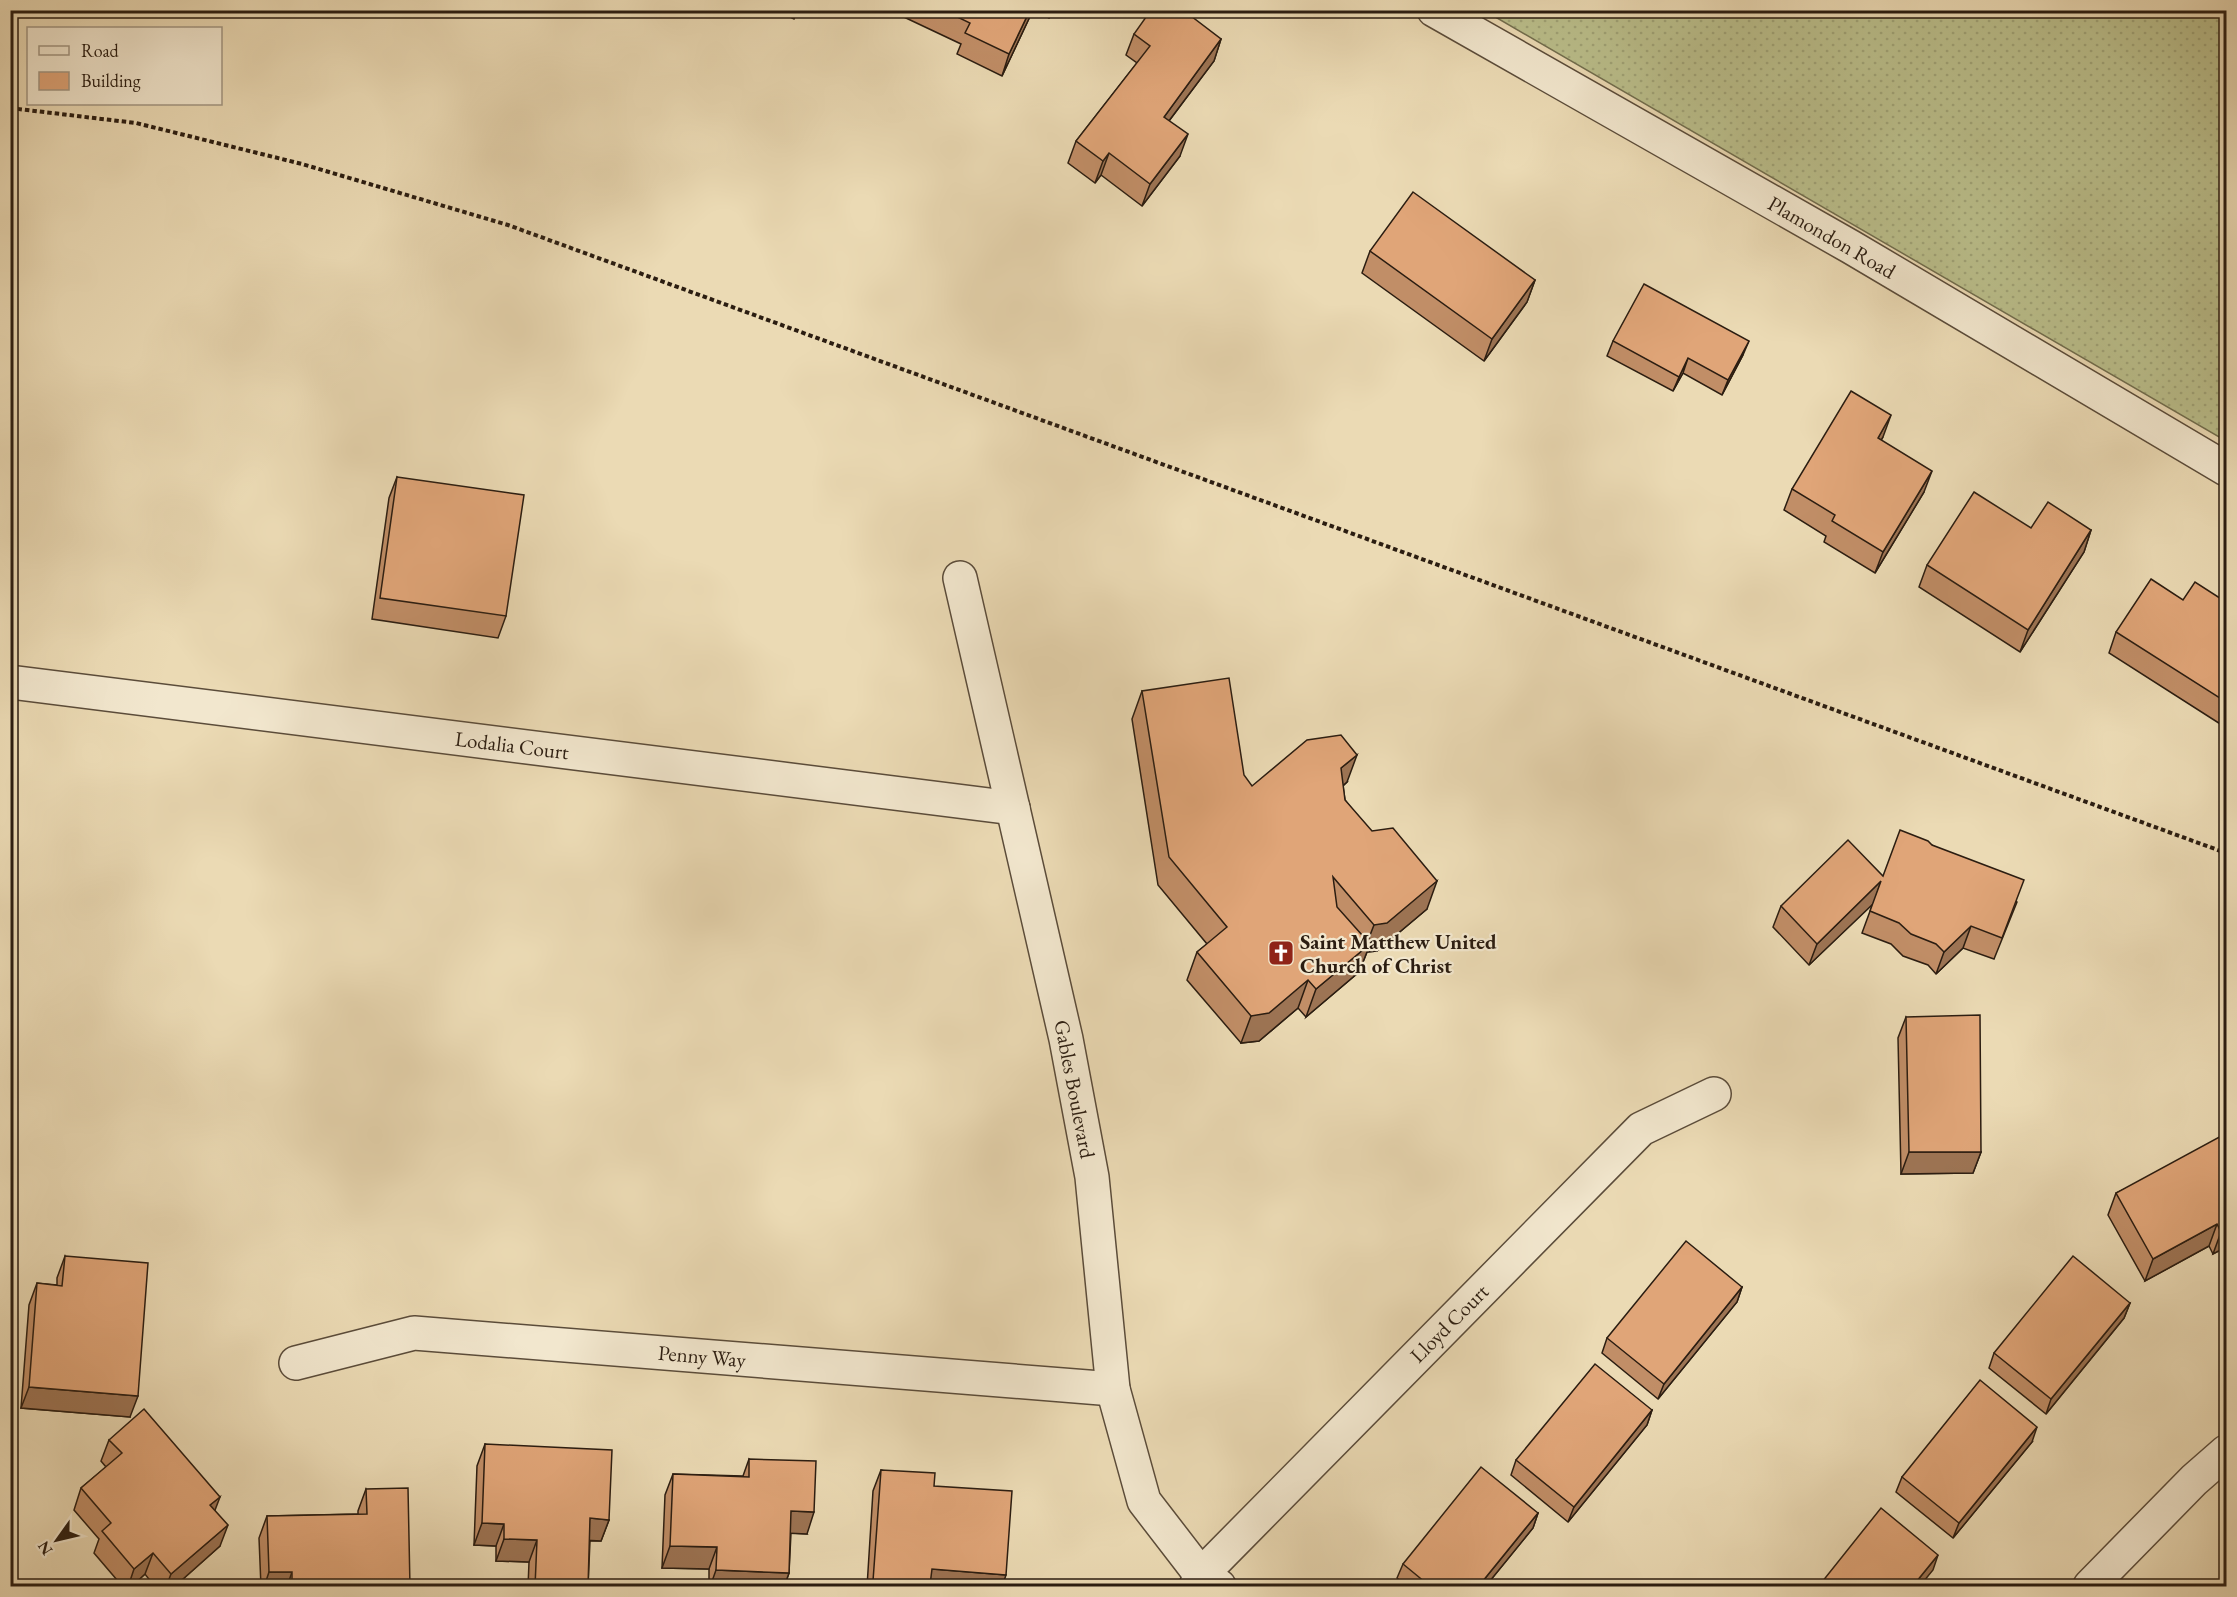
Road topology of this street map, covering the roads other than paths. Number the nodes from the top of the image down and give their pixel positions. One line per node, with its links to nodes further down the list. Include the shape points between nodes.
1 (1434, 10): 2 (street, Plamondon Road, via 1851,247)
2 (2226, 470)
3 (960, 578): 5 (street, Gables Boulevard)
4 (10, 682): 5 (street, Lodalia Court)
5 (1013, 808): 8 (street, Gables Boulevard, via 1066,1039 1092,1177)
6 (1714, 1094): 10 (street, Lloyd Court, via 1641,1129)
7 (296, 1363): 8 (street, Penny Way, via 414,1333)
8 (1113, 1389): 10 (street, Gables Boulevard, via 1144,1500)
9 (2226, 1452): 11 (street)
10 (1206, 1583)
11 (2090, 1587)

